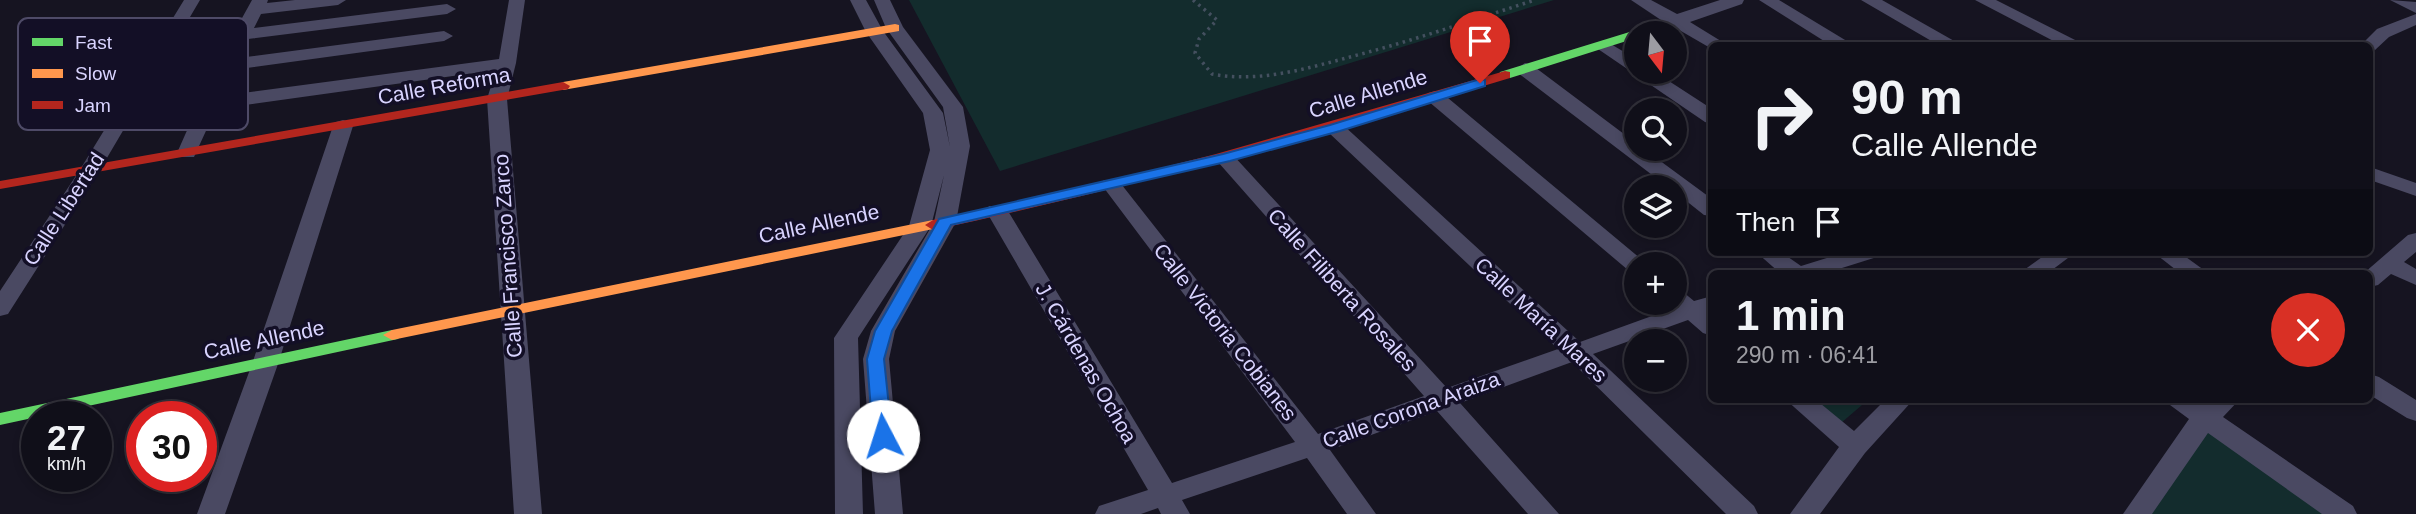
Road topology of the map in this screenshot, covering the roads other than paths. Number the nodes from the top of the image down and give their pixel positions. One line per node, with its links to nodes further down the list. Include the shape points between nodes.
1 (192, 0): 15 (street, Calle Libertad)
2 (338, 0): 13 (street)
3 (517, 0): 31 (street, Calle Francisco Zarco)
4 (858, 0): 19 (street)
5 (882, 0): 19 (street)
6 (1639, 0): 17 (street)
7 (1736, 0): 17 (street, Calle Allende)
8 (1767, 0): 24 (street)
9 (1868, 0): 25 (street)
10 (1983, 0): 26 (street)
11 (2398, 0): 14 (street)
12 (448, 4): 20 (street); 21 (street)
13 (256, 5)
14 (2416, 8)
15 (181, 18)
16 (2416, 19): 27 (street)
17 (1678, 20): 18 (street, Calle Allende); 23 (street)
18 (1675, 21)
19 (885, 30): 37 (street, Calle Reforma); 52 (street, via 953,107 960,146); 53 (street, via 933,113 940,150)
20 (248, 34)
21 (443, 36): 30 (street); 33 (street)
22 (1624, 39): 28 (street, Calle Allende)
23 (1714, 42)
24 (1839, 42)
25 (1947, 42)
26 (2070, 42)
27 (2373, 42)
28 (1604, 45): 29 (street); 32 (street, Calle Allende)
29 (1624, 59)
30 (248, 62)
31 (507, 63): 33 (street); 37 (street, Calle Francisco Zarco)
32 (1525, 69): 35 (street, Calle Allende); 50 (street)
33 (431, 74): 36 (street)
34 (1661, 84): 38 (street)
35 (1436, 97): 40 (street, Calle Allende); 55 (street)
36 (248, 99)
37 (496, 99): 39 (street, Calle Reforma); 69 (street, Calle Francisco Zarco)
38 (1708, 115)
39 (343, 125): 43 (street, Calle Reforma); 72 (street)
40 (1335, 128): 44 (street, Calle Allende); 71 (street, Calle María Mares)
41 (114, 130): 45 (street, Calle Libertad)
42 (196, 130): 43 (street)
43 (187, 153): 45 (street, Calle Reforma)
44 (1225, 158): 47 (street, Calle Allende); 74 (street, Calle Filiberta Rosales)
45 (91, 168): 48 (street, Calle Reforma); 68 (street, Calle Libertad)
46 (2373, 174): 49 (street)
47 (1111, 184): 51 (street, Calle Allende); 82 (street, Calle Victoria Cobianes)
48 (0, 185)
49 (2416, 191)
50 (1708, 207)
51 (997, 211): 52 (street, Calle Allende); 84 (street, J. Cárdenas Ochoa)
52 (945, 222): 53 (street, Calle Allende); 88 (street, via 883,331 876,359)
53 (920, 226): 69 (street, Calle Allende); 87 (street, via 846,338)
54 (2416, 240): 60 (street)
55 (1624, 255)
56 (1772, 256): 61 (street)
57 (1856, 256): 62 (street)
58 (2058, 256): 63 (street)
59 (2170, 256): 64 (street)
60 (2389, 263): 65 (street); 66 (street)
61 (1790, 270)
62 (1812, 270)
63 (2037, 270)
64 (2191, 270)
65 (2373, 277)
66 (2416, 278)
67 (1692, 303): 70 (street); 71 (street, Calle Corona Araiza)
68 (0, 309)
69 (511, 310): 72 (street, Calle Allende); 86 (street, Calle Francisco Zarco)
70 (1708, 323)
71 (1575, 351): 74 (street, Calle Corona Araiza); 92 (street, Calle María Mares)
72 (265, 364): 81 (street, Calle Allende); 85 (street)
73 (2373, 385): 79 (street)
74 (1439, 399): 82 (street, Calle Corona Araiza); 91 (street, Calle Filiberta Rosales)
75 (1803, 403): 83 (street)
76 (1898, 403): 83 (street)
77 (2185, 403): 80 (street)
78 (2223, 403): 80 (street)
79 (2416, 412)
80 (2205, 417): 94 (street); 95 (street)
81 (0, 419)
82 (1313, 446): 84 (street, Calle Corona Araiza); 90 (street, Calle Victoria Cobianes)
83 (1855, 446): 93 (street)
84 (1170, 505): 89 (street, Calle Corona Araiza)
85 (211, 514)
86 (528, 514)
87 (849, 514)
88 (890, 514)
89 (1109, 514)
90 (1362, 514)
91 (1545, 514)
92 (1744, 514)
93 (1804, 514)
94 (2137, 514)
95 (2343, 514)

